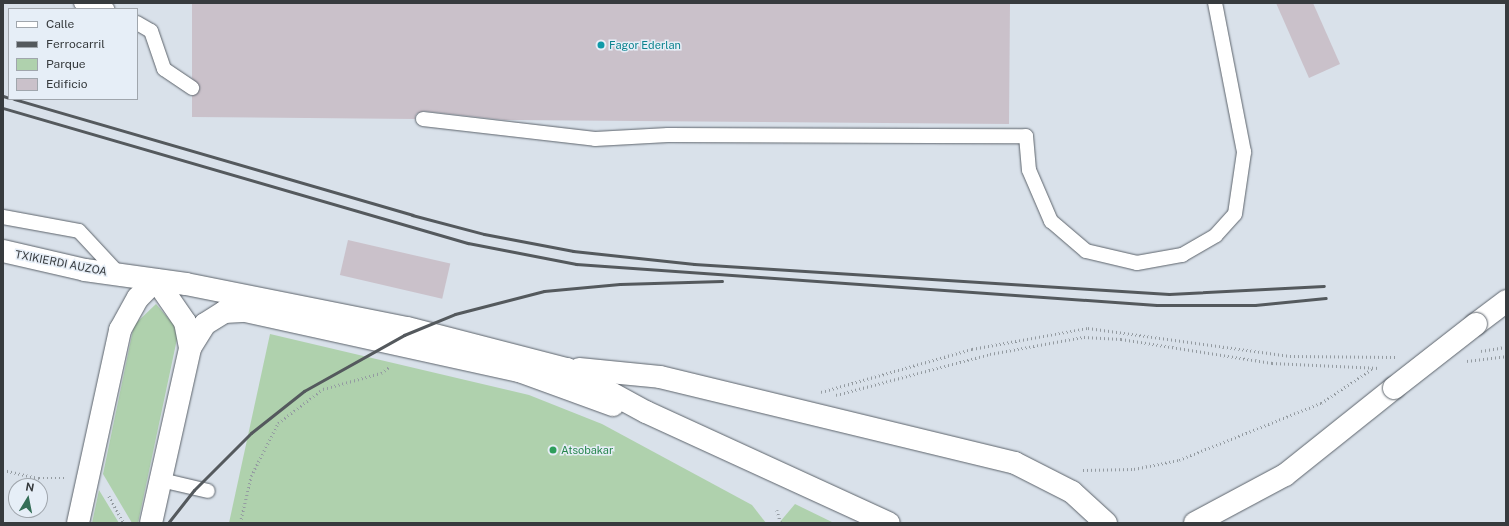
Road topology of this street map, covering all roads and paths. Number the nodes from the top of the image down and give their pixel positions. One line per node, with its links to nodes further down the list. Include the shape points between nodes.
1 (81, 3): 3 (lane)
2 (1215, 3): 6 (lane, via 1244,152 1235,214 1216,235 1182,255 1137,263 1086,251 1051,221 1028,170 1026,136 668,135 595,139)
3 (103, 8)
4 (138, 24): 5 (lane, via 151,31 164,69)
5 (192, 88)
6 (424, 119)
7 (3, 217): 9 (lane, via 79,232)
8 (3, 251): 9 (street, TXIKIERDI AUZOA)
9 (118, 274): 10 (street, TXIKIERDI AUZOA)
10 (156, 280): 13 (street, via 185,322); 20 (street, TXIKIERDI AUZOA, via 407,328); 30 (street, via 138,298 120,330)
11 (1506, 301): 29 (street, bridge, via 1285,475)
12 (1506, 347): 14 (path)
13 (190, 348): 24 (street, via 214,316 246,311 519,371 617,407); 26 (street)
14 (1476, 351)
15 (1506, 356): 18 (path)
16 (1399, 357): 22 (path, via 1290,356 1088,328 972,349)
17 (391, 361): 32 (path, via 381,373 323,389 278,424 251,476)
18 (1460, 362)
19 (1388, 368): 21 (path)
20 (568, 369): 24 (street); 35 (street, via 660,377 1015,463 1072,492)
21 (1372, 369): 23 (path, via 1272,363 1121,339 1084,337 990,354); 25 (path, via 1321,403 1179,460 1134,469)
22 (817, 392)
23 (827, 398)
24 (646, 412): 34 (street)
25 (1078, 471)
26 (161, 480): 27 (lane); 31 (street)
27 (208, 491)
28 (777, 510): 33 (path)
29 (1204, 520)
30 (78, 523)
31 (151, 523)
32 (240, 523)
33 (781, 523)
34 (889, 523)
35 (1106, 523)

